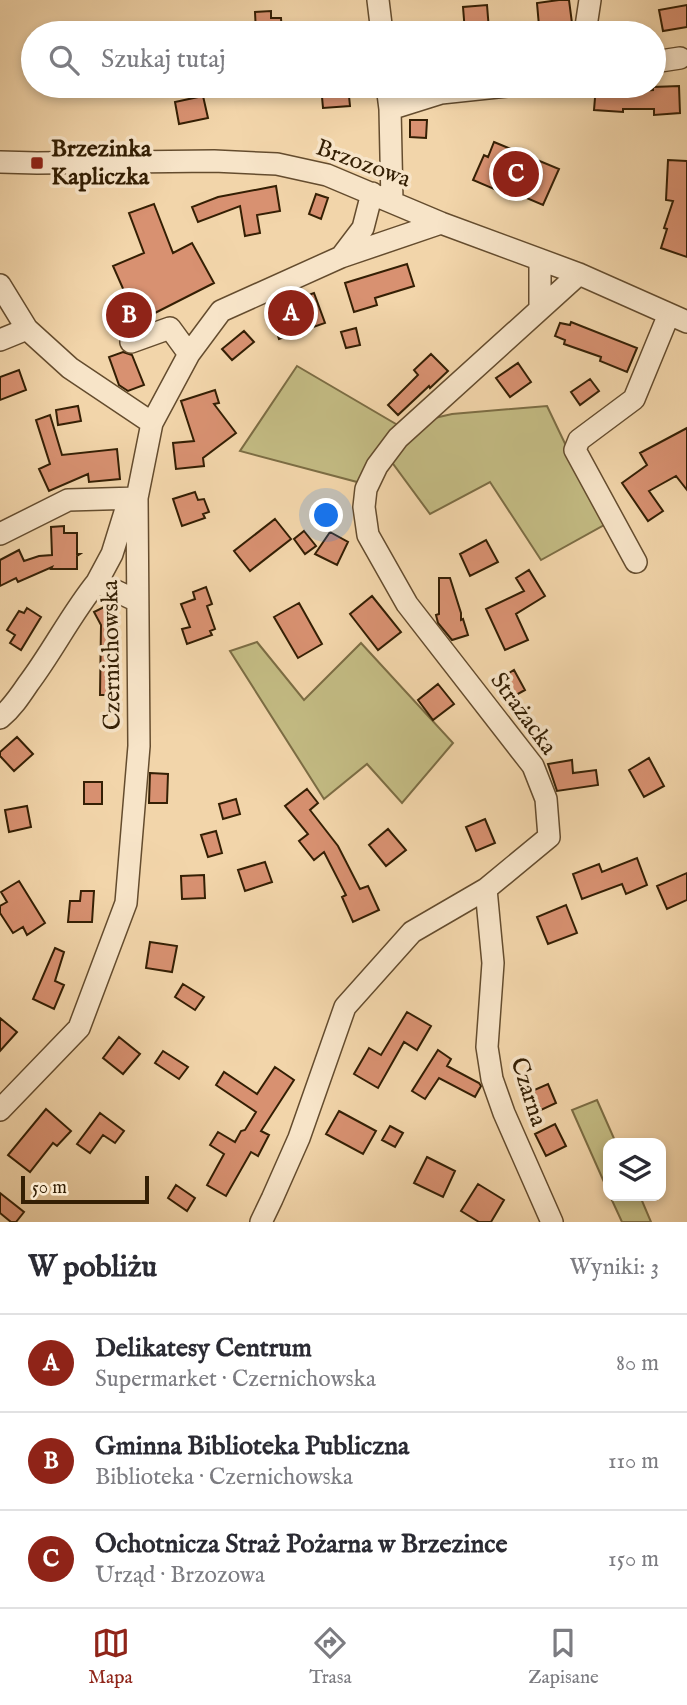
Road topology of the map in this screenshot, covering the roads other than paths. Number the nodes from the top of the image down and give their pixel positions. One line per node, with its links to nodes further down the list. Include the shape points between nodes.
1 (378, 0): 3 (street)
2 (590, 0): 4 (street)
3 (381, 21)
4 (587, 21)
5 (680, 58): 6 (street)
6 (666, 60)
7 (389, 98): 9 (street)
8 (425, 98): 9 (street)
9 (390, 109): 12 (street)
10 (0, 162): 11 (street, Brzozowa, via 277,164 327,175)
11 (372, 193): 12 (street, Brzozowa); 14 (street, Czernichowska, via 363,228)
12 (392, 202): 13 (street, Brzozowa)
13 (441, 223): 14 (street, Czernichowska); 15 (street, Brzozowa)
14 (341, 257): 23 (street, Czernichowska, via 220,311)
15 (540, 260): 16 (street, Brzozowa); 18 (street)
16 (579, 274): 18 (street, Strażacka); 19 (street, Brzozowa)
17 (0, 285): 20 (street)
18 (540, 309): 31 (street, Strażacka, via 398,438 377,466 366,489 364,508 368,535 407,604 533,766 545,799 549,837)
19 (678, 318): 27 (street, via 634,399 579,440 575,450)
20 (27, 329): 21 (street); 24 (street, via 70,368)
21 (0, 340)
22 (131, 342): 23 (street, via 170,328)
23 (189, 354): 24 (street, Czernichowska)
24 (152, 423): 25 (street, Czernichowska)
25 (137, 498): 26 (street, via 68,500); 28 (street, via 126,509 112,554); 29 (street, Czernichowska)
26 (0, 534)
27 (636, 562)
28 (97, 582): 29 (street); 30 (street)
29 (137, 601): 32 (street, Czernichowska, via 139,746 126,904 79,1028)
30 (0, 718)
31 (486, 889): 33 (street, Strażacka, via 412,932 345,1007 299,1138); 34 (street, Czarna, via 493,963 487,1047 492,1079)
32 (0, 1110)
33 (261, 1222)
34 (552, 1222)

